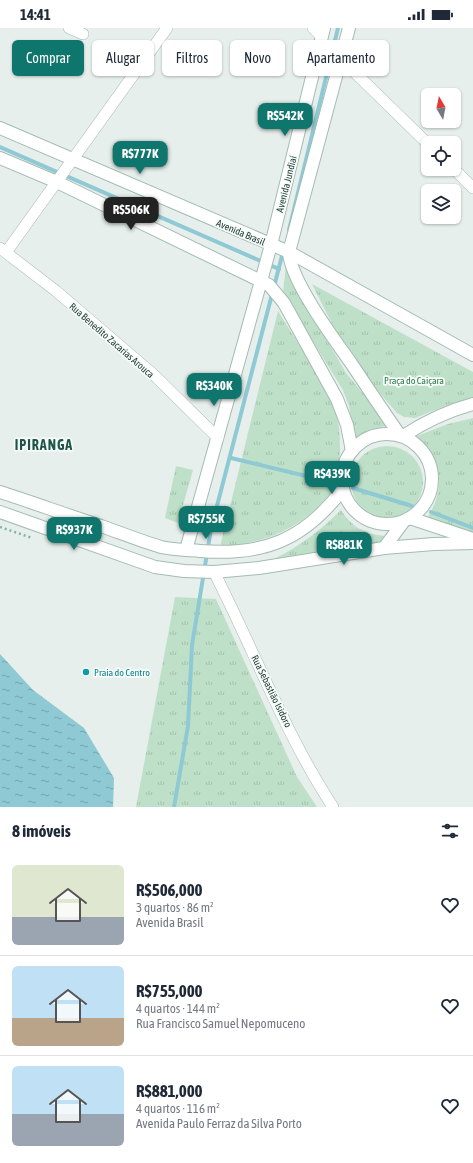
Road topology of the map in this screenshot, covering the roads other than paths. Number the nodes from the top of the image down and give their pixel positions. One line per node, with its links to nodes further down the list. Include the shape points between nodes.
1 (69, 28): 6 (street)
2 (167, 28): 13 (street)
3 (313, 28): 5 (street)
4 (349, 28): 7 (main road, Avenida Jundiaí)
5 (323, 32): 16 (main road, Avenida Jundiaí)
6 (83, 34)
7 (346, 40)
8 (335, 76): 16 (main road, Avenida Jundiaí)
9 (358, 76): 11 (street)
10 (0, 128): 13 (main road, Avenida Brasil)
11 (421, 137)
12 (0, 158): 13 (main road, Avenida Brasil)
13 (64, 171): 16 (main road, Avenida Brasil); 17 (street); 18 (main road, Avenida Brasil)
14 (461, 176): 15 (street)
15 (473, 188)
16 (278, 249): 18 (main road, Avenida Jundiaí); 19 (main road, Avenida Brasil); 21 (main road, via 294,271 315,311)
17 (3, 250): 22 (street, Rua Benedito Zacarias Arouca, via 56,291 154,376)
18 (262, 274): 22 (main road, Avenida Jundiaí); 23 (main road, Avenida Brasil, via 284,303 337,399 347,425)
19 (473, 355)
20 (473, 404): 21 (main road, via 451,410)
21 (401, 435): 23 (main road, via 387,433 375,436 362,442); 27 (main road, via 412,440 424,452 431,466 433,481 430,495 422,508)
22 (218, 438): 31 (main road, Avenida Jundiaí)
23 (352, 451): 24 (main road, via 343,469)
24 (343, 489): 27 (main road, via 348,502 357,513 369,520 383,524); 31 (main road, via 328,508 309,525 288,538 265,547 240,552)
25 (0, 492): 31 (main road, via 162,547)
26 (0, 512): 32 (main road, via 155,567)
27 (407, 519): 28 (main road); 30 (main road)
28 (473, 539)
29 (473, 543): 30 (main road)
30 (384, 548): 32 (main road, via 259,568)
31 (191, 551)
32 (211, 572): 33 (street, Rua Sebastião Isidoro, via 319,786)
33 (333, 807)

